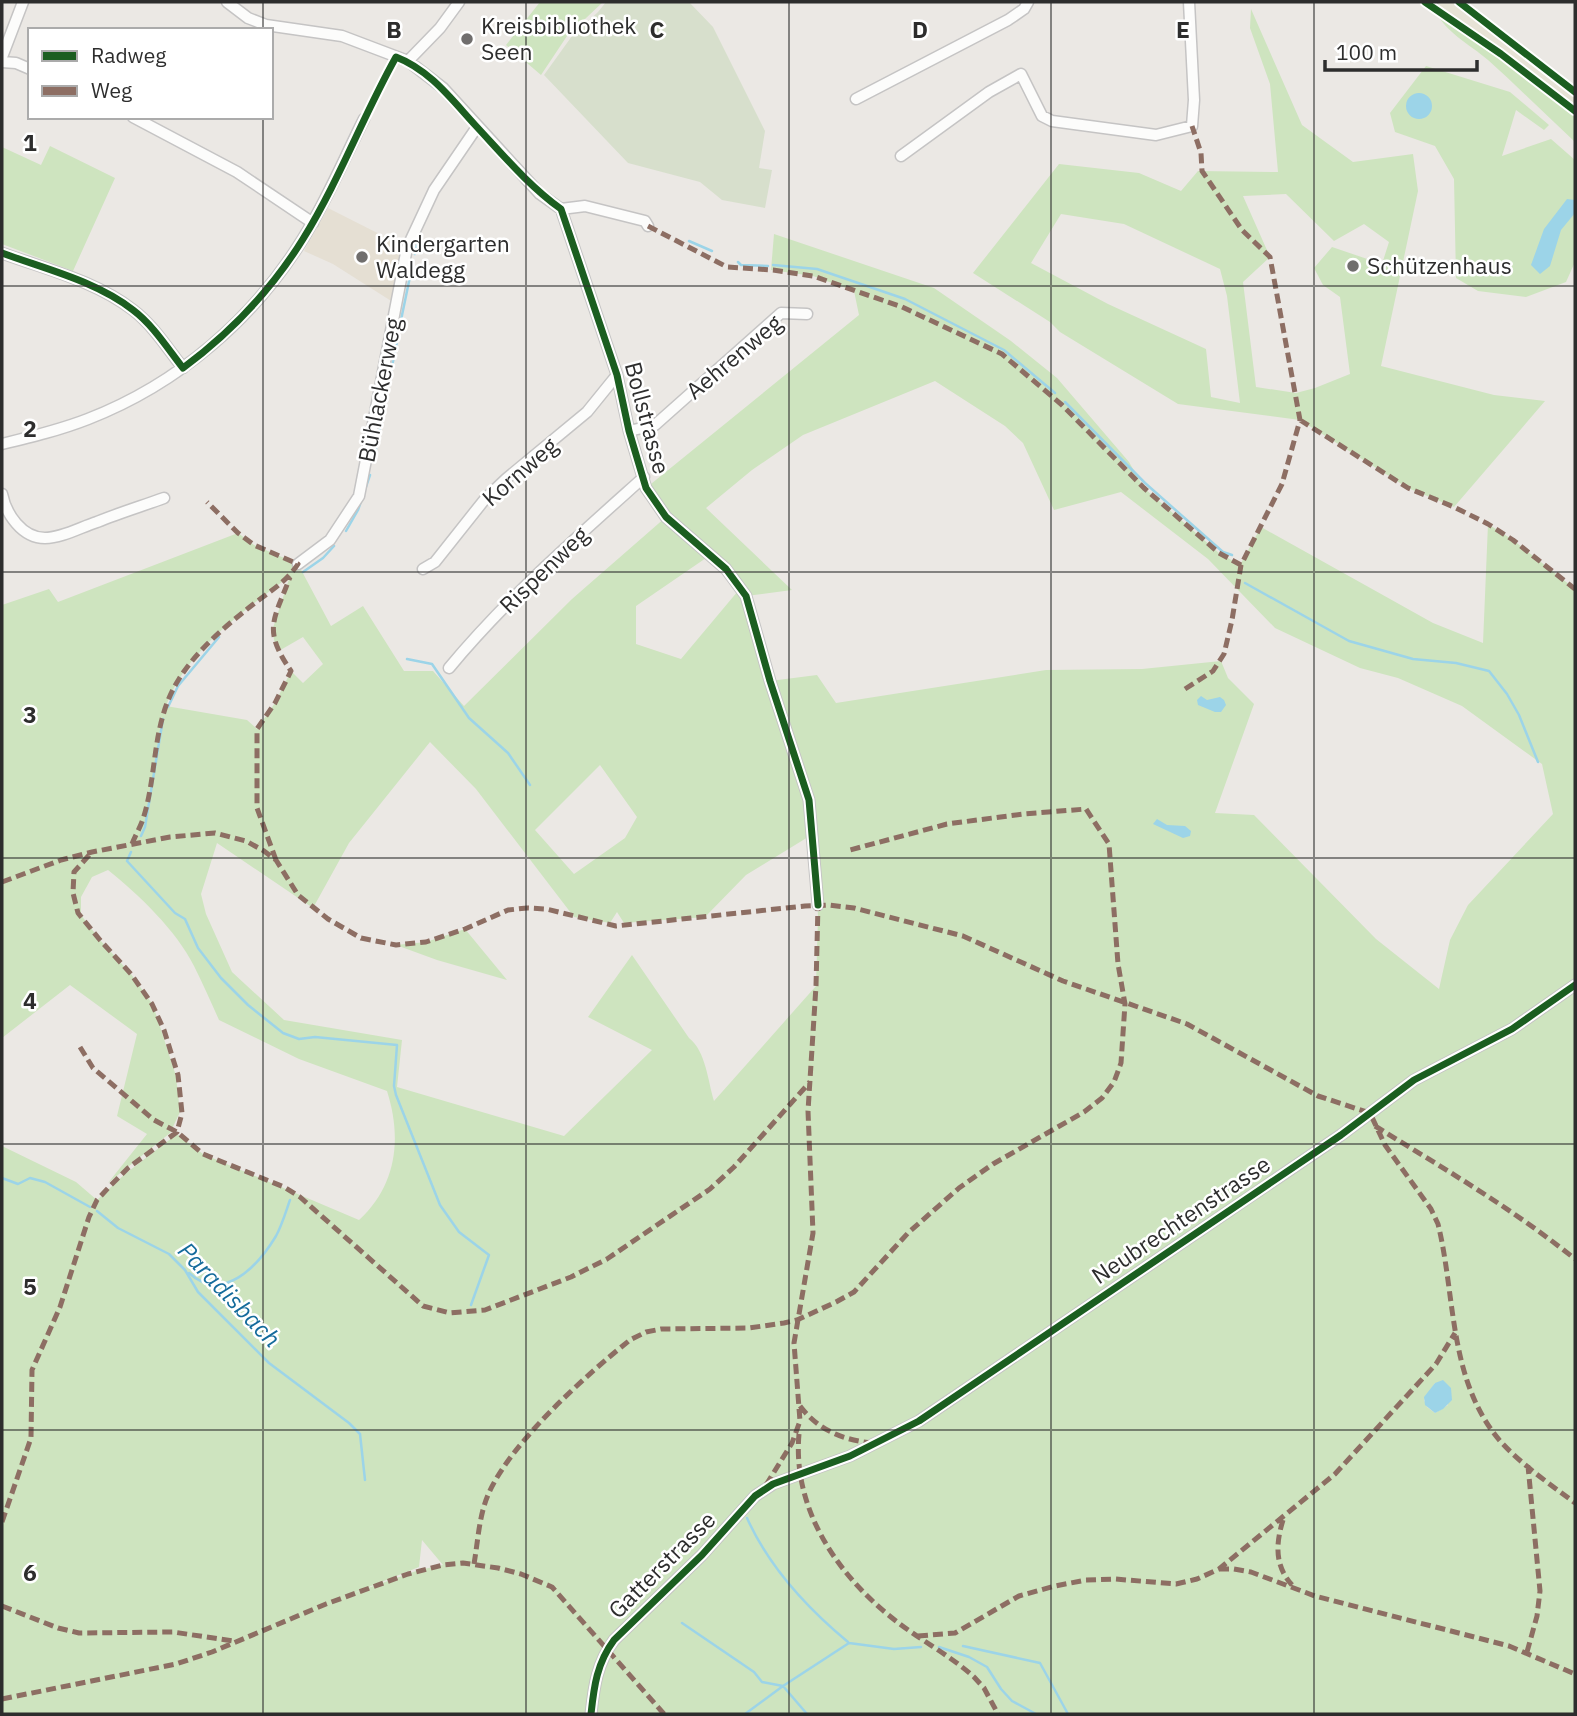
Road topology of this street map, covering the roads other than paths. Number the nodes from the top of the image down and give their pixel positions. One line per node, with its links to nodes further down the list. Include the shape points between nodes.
1 (23, 2): 7 (street)
2 (227, 2): 8 (street, via 248,18 266,24 342,36)
3 (459, 2): 8 (street)
4 (1028, 2): 10 (street, via 1009,20)
5 (1189, 2): 15 (street, via 1192,126 1156,135 1052,121 1042,116 1021,74)
6 (1445, 2): 11 (main road)
7 (2, 60): 9 (street)
8 (408, 61): 14 (street, via 443,88)
9 (28, 68)
10 (856, 99)
11 (1575, 102)
12 (137, 119): 17 (street, via 237,172)
13 (364, 119): 17 (street)
14 (477, 127): 16 (street, via 540,194); 28 (street, Bühlackerweg, via 434,190 407,248 359,496 330,540)
15 (901, 156)
16 (561, 209): 18 (street, via 585,206 645,221); 22 (street, Bollstrasse)
17 (313, 223): 21 (street, via 245,313)
18 (648, 226)
19 (2, 253): 21 (street, via 83,284 134,310)
20 (807, 314): 23 (street, Aehrenweg, via 780,313 655,425)
21 (183, 368): 24 (street, via 90,418)
22 (617, 375): 23 (street, Bollstrasse); 29 (street, Kornweg, via 587,412 485,499 435,562)
23 (629, 431): 25 (street, Bollstrasse)
24 (2, 444)
25 (644, 477): 30 (street, Rispenweg, via 559,553); 31 (street, Bollstrasse, via 646,488 666,517 726,569 746,596 809,800)
26 (2, 494): 27 (street, via 14,521 28,533 44,538)
27 (164, 498)
28 (298, 564)
29 (423, 569)
30 (449, 668)
31 (817, 905)
32 (1575, 985): 33 (street, Neubrechtenstrasse, via 1512,1029 1414,1080 1341,1135 919,1421)
33 (801, 1475): 34 (street, Gatterstrasse, via 760,1492 702,1556 621,1633 601,1661)
34 (591, 1714)

